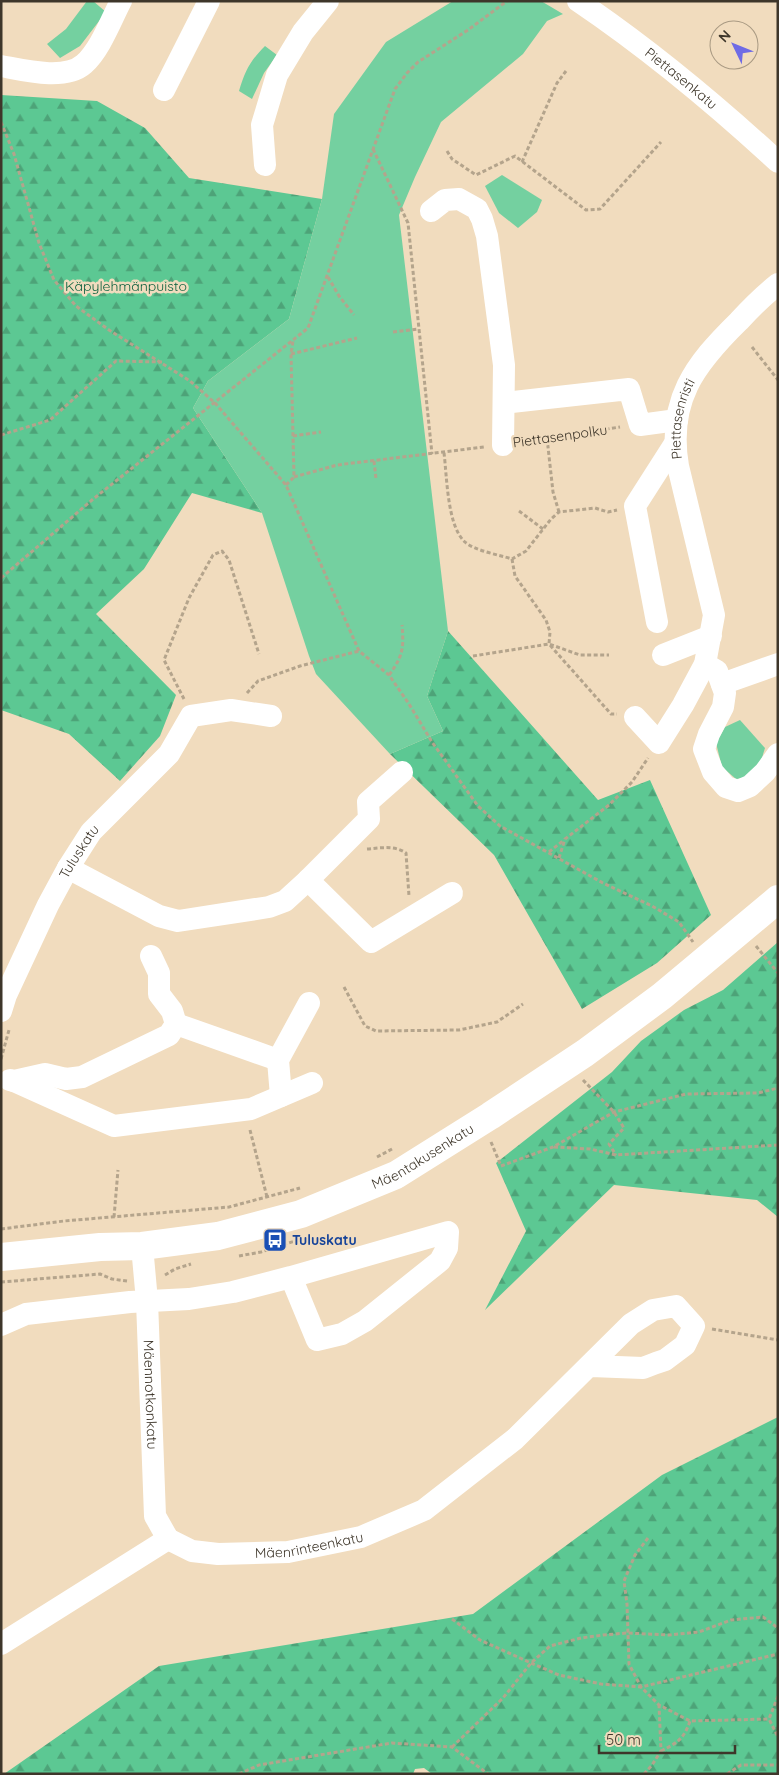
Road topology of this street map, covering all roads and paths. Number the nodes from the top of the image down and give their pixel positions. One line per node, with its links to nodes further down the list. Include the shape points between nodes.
1 (122, 1): 6 (street, via 83,66 49,73)
2 (209, 1): 8 (street)
3 (328, 1): 15 (street, via 303,32 277,75 262,125)
4 (507, 1): 11 (path, via 407,73 395,89)
5 (578, 1): 14 (street, Piettasenkatu, via 623,31 688,82)
6 (1, 66)
7 (566, 71): 13 (path)
8 (164, 90)
9 (1, 122): 26 (path, via 54,280 76,306)
10 (661, 142): 13 (path, via 600,209 586,210)
11 (373, 149): 17 (path); 20 (path, via 408,223)
12 (447, 151): 13 (path, via 452,159 476,175 515,156)
13 (522, 162)
14 (778, 162)
15 (265, 165)
16 (431, 211): 28 (street, via 445,200 459,199 477,209 482,218 504,365)
17 (328, 277): 19 (path); 23 (path, via 308,328)
18 (778, 284): 30 (street, Piettasenristi, via 721,338 698,365 687,386)
19 (354, 316)
20 (418, 329): 21 (path); 39 (path)
21 (393, 332)
22 (357, 338): 25 (path)
23 (293, 341): 25 (path); 29 (path)
24 (752, 347): 27 (path)
25 (291, 354): 34 (path)
26 (162, 362): 29 (path); 33 (path, via 116,361 50,420)
27 (778, 380)
28 (504, 402): 31 (street, via 629,389); 36 (street)
29 (215, 403): 43 (path); 49 (path, via 92,500)
30 (677, 420): 31 (street); 37 (street, Piettasenristi)
31 (640, 424): 35 (path, Piettasenpolku)
32 (321, 432): 34 (path)
33 (1, 434)
34 (293, 436): 41 (path)
35 (547, 438): 36 (path, Piettasenpolku); 46 (path, via 553,492)
36 (503, 444): 38 (path, Piettasenpolku)
37 (674, 445): 44 (street); 52 (street, Piettasenristi)
38 (444, 452): 39 (path, Piettasenpolku); 48 (path, via 453,522 458,534 466,543)
39 (432, 454): 40 (path, Piettasenpolku)
40 (374, 461): 41 (path, Piettasenpolku, via 337,465); 42 (path)
41 (294, 477): 43 (path)
42 (376, 478)
43 (286, 485): 54 (path)
44 (635, 506): 46 (path, via 608,512 595,508); 50 (street)
45 (519, 511): 47 (path)
46 (560, 512): 47 (path)
47 (543, 529): 48 (path, via 526,551)
48 (512, 559): 53 (path, via 515,576 546,620)
49 (1, 578)
50 (657, 622)
51 (402, 625): 61 (path, via 404,645 400,661)
52 (713, 626): 57 (street); 59 (street)
53 (549, 644): 56 (path, via 580,655); 58 (path); 66 (path, via 611,714)
54 (359, 651): 61 (path); 63 (path, via 258,681)
55 (259, 654): 64 (path, via 229,560 222,551 213,555 189,598 164,660)
56 (609, 655)
57 (663, 655)
58 (473, 656)
59 (705, 664): 62 (street, via 717,671); 67 (street)
60 (778, 664): 62 (street)
61 (389, 675): 72 (path, via 478,806 500,826)
62 (722, 684): 68 (street, via 725,693 723,707 704,750 713,772 726,787 738,791 750,786)
63 (230, 710): 64 (street); 65 (street)
64 (191, 716): 74 (street, Tuluskatu, via 169,754 91,832)
65 (271, 716)
66 (635, 717): 67 (street)
67 (659, 743): 70 (path, via 632,782 609,805)
68 (778, 754)
69 (402, 772): 71 (street, via 368,802 369,819)
70 (565, 839): 72 (path); 73 (path)
71 (345, 843): 75 (street); 78 (path, via 362,849 400,849 406,853 409,899)
72 (549, 852): 73 (path)
73 (559, 858): 79 (path, via 679,922 693,943)
74 (68, 868): 75 (street, via 159,916 178,921 269,907 286,901); 86 (street, Tuluskatu)
75 (308, 880): 78 (street, via 371,942)
76 (452, 893): 78 (street)
77 (778, 899): 107 (main road, Mäentakusenkatu, via 662,996 593,1047 396,1175 301,1214 270,1223 218,1236)
78 (416, 915)
79 (701, 936)
80 (755, 946): 82 (path)
81 (151, 956): 87 (street, via 159,973 159,994 172,1011)
82 (778, 974)
83 (344, 987): 85 (path, via 365,1026 376,1031 459,1030 496,1022)
84 (309, 1003): 88 (street)
85 (523, 1004)
86 (1, 1011)
87 (176, 1024): 88 (street); 89 (street, via 169,1035 82,1077 66,1079 45,1074)
88 (278, 1060): 93 (street)
89 (7, 1079): 93 (street, via 114,1126 251,1109)
90 (582, 1079): 94 (path)
91 (312, 1083): 93 (street)
92 (778, 1088): 94 (path, via 758,1094 686,1094)
93 (281, 1096)
94 (614, 1112): 99 (path); 100 (path, via 624,1128 609,1144)
95 (253, 1142): 104 (path)
96 (491, 1142): 99 (path, via 501,1166)
97 (399, 1145): 101 (path)
98 (778, 1145): 100 (path)
99 (553, 1147): 100 (path, via 590,1149)
100 (616, 1155)
101 (375, 1158)
102 (118, 1170): 105 (path)
103 (307, 1186): 104 (path)
104 (267, 1198): 105 (path, via 229,1207)
105 (114, 1217): 106 (path)
106 (1, 1229)
107 (142, 1246): 108 (main road, Mäentakusenkatu); 112 (street, Mäennotkonkatu)
108 (1, 1257)
109 (100, 1274): 111 (path)
110 (291, 1277): 110 (street, via 347,1261 448,1232 447,1248 440,1261 365,1321 342,1334 317,1340); 112 (street, via 189,1300)
111 (1, 1282)
112 (147, 1301): 113 (street, via 26,1314); 118 (street, Mäennotkonkatu, via 155,1516)
113 (1, 1325)
114 (694, 1326): 115 (path); 116 (street, via 685,1345 665,1360 643,1368); 116 (street, Mäenrinteenkatu, via 676,1306 653,1310 631,1324)
115 (778, 1340)
116 (591, 1366): 118 (street, Mäenrinteenkatu, via 515,1439 424,1510 361,1538 288,1552 224,1554 192,1552)
117 (648, 1538): 121 (path, via 635,1555 624,1581)
118 (168, 1539): 122 (street)
119 (452, 1619): 124 (path, via 480,1640)
120 (778, 1628): 121 (path, via 763,1616 732,1620 699,1632 669,1635)
121 (627, 1633): 124 (path, via 581,1638 550,1646); 125 (path, via 629,1664)
122 (1, 1644)
123 (778, 1654): 125 (path)
124 (530, 1663): 125 (path, via 560,1675 601,1684); 131 (path, via 503,1698)
125 (642, 1687): 127 (path)
126 (778, 1696): 128 (path)
127 (659, 1705): 129 (path); 132 (path)
128 (769, 1719): 129 (path); 130 (path)
129 (690, 1721): 132 (path, via 686,1733 676,1743)
130 (778, 1737)
131 (452, 1747): 134 (path, via 392,1743 259,1765); 135 (path)
132 (660, 1751): 136 (path)
133 (778, 1765): 137 (path, via 742,1765)
134 (239, 1774)
135 (488, 1774)
136 (644, 1774)
137 (727, 1774)

